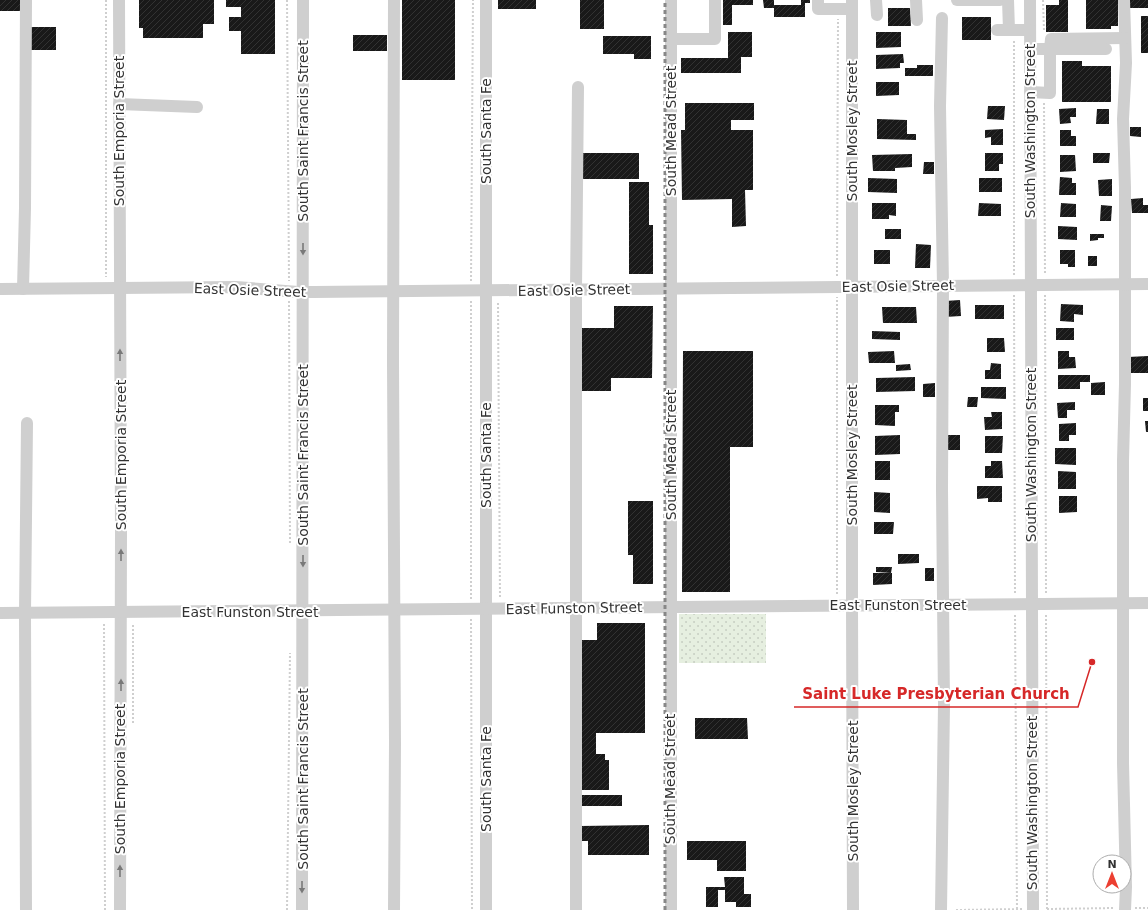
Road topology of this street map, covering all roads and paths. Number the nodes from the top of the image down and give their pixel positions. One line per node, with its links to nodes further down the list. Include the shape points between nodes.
1 (26, 0): 47 (street)
2 (106, 0): 37 (path)
3 (119, 0): 35 (street, South Emporia Street)
4 (287, 0): 52 (path)
5 (303, 0): 53 (street, South Saint Francis Street, one-way to 53)
6 (394, 0): 54 (street)
7 (473, 0): 50 (path)
8 (486, 0): 51 (street, South Santa Fe)
9 (671, 0): 28 (street, South Mead Street)
10 (715, 0): 28 (street, via 715,40)
11 (818, 0): 21 (street, via 818,8)
12 (876, 0): 22 (street)
13 (916, 0): 24 (street)
14 (957, 0): 15 (street)
15 (993, 0): 16 (street)
16 (1000, 0)
17 (1008, 0): 25 (street)
18 (1030, 0): 26 (street, South Washington Street)
19 (1043, 0): 30 (path)
20 (1124, 0): 27 (street)
21 (852, 4): 44 (street, South Mosley Street)
22 (876, 15)
23 (942, 18): 40 (street, via 940,106)
24 (917, 20)
25 (1007, 30): 26 (street); 41 (path)
26 (1030, 30): 29 (street, South Washington Street)
27 (1125, 38): 30 (street, via 1051,39); 38 (street)
28 (671, 40): 48 (street, South Mead Street)
29 (1030, 49): 30 (street); 33 (street, South Washington Street)
30 (1047, 49): 31 (street); 34 (street, via 1050,93)
31 (1106, 49)
32 (578, 87): 49 (street)
33 (1030, 92): 34 (street); 42 (street, South Washington Street)
34 (1044, 93): 43 (path)
35 (119, 104): 36 (street); 45 (street, South Emporia Street)
36 (197, 107)
37 (106, 278)
38 (1125, 284): 39 (street, East Osie Street); 43 (street, East Osie Street); 57 (street)
39 (1148, 284)
40 (943, 285): 41 (street, East Osie Street); 44 (street, East Osie Street); 63 (street)
41 (1014, 285): 42 (street, East Osie Street); 59 (path)
42 (1030, 285): 43 (street, East Osie Street); 60 (street, South Washington Street)
43 (1045, 285): 61 (path)
44 (852, 286): 48 (street, East Osie Street); 62 (street, South Mosley Street)
45 (120, 288): 47 (street, East Osie Street); 52 (street, East Osie Street, via 236,287); 70 (street, South Emporia Street, one-way to 45)
46 (0, 289): 47 (street, East Osie Street)
47 (23, 289)
48 (671, 289): 49 (street, East Osie Street); 64 (street, South Mead Street)
49 (576, 290): 51 (street, East Osie Street); 65 (street)
50 (471, 291): 51 (street, East Osie Street); 54 (street, East Osie Street); 66 (path)
51 (486, 291): 67 (street, South Santa Fe)
52 (289, 292): 53 (street, East Osie Street); 56 (path)
53 (303, 292): 54 (street, East Osie Street); 69 (street, South Saint Francis Street, one-way to 69)
54 (393, 292): 68 (street)
55 (27, 423): 72 (street)
56 (290, 548)
57 (1124, 603): 58 (street, East Funston Street); 61 (street, East Funston Street); 76 (street)
58 (1148, 603)
59 (1014, 604): 60 (street, East Funston Street); 63 (street, East Funston Street); 90 (path)
60 (1031, 604): 61 (street, East Funston Street); 91 (street, South Washington Street)
61 (1046, 604): 92 (path)
62 (852, 605): 63 (street, East Funston Street); 64 (street, East Funston Street); 87 (street, South Mosley Street)
63 (943, 605): 88 (street)
64 (670, 607): 65 (street, East Funston Street); 86 (street, South Mead Street)
65 (577, 608): 67 (street, East Funston Street); 85 (street)
66 (471, 609): 67 (street, East Funston Street); 68 (street, East Funston Street); 83 (path)
67 (486, 609): 84 (street, South Santa Fe)
68 (394, 610): 69 (street, East Funston Street); 82 (street)
69 (303, 611): 70 (street, East Funston Street); 81 (street, South Saint Francis Street, one-way to 81)
70 (121, 612): 72 (street, East Funston Street); 79 (street, South Emporia Street, one-way to 70)
71 (0, 613): 72 (street, East Funston Street)
72 (25, 613): 77 (street)
73 (104, 620): 78 (path)
74 (290, 653): 80 (path)
75 (1148, 908): 76 (path)
76 (1125, 909): 92 (path)
77 (26, 910)
78 (105, 910)
79 (120, 910)
80 (287, 910)
81 (302, 910)
82 (394, 910)
83 (472, 910)
84 (486, 910)
85 (576, 910)
86 (671, 910)
87 (853, 910)
88 (941, 910)
89 (956, 910): 90 (path)
90 (1017, 910): 91 (path)
91 (1033, 910): 92 (path)
92 (1047, 910)

